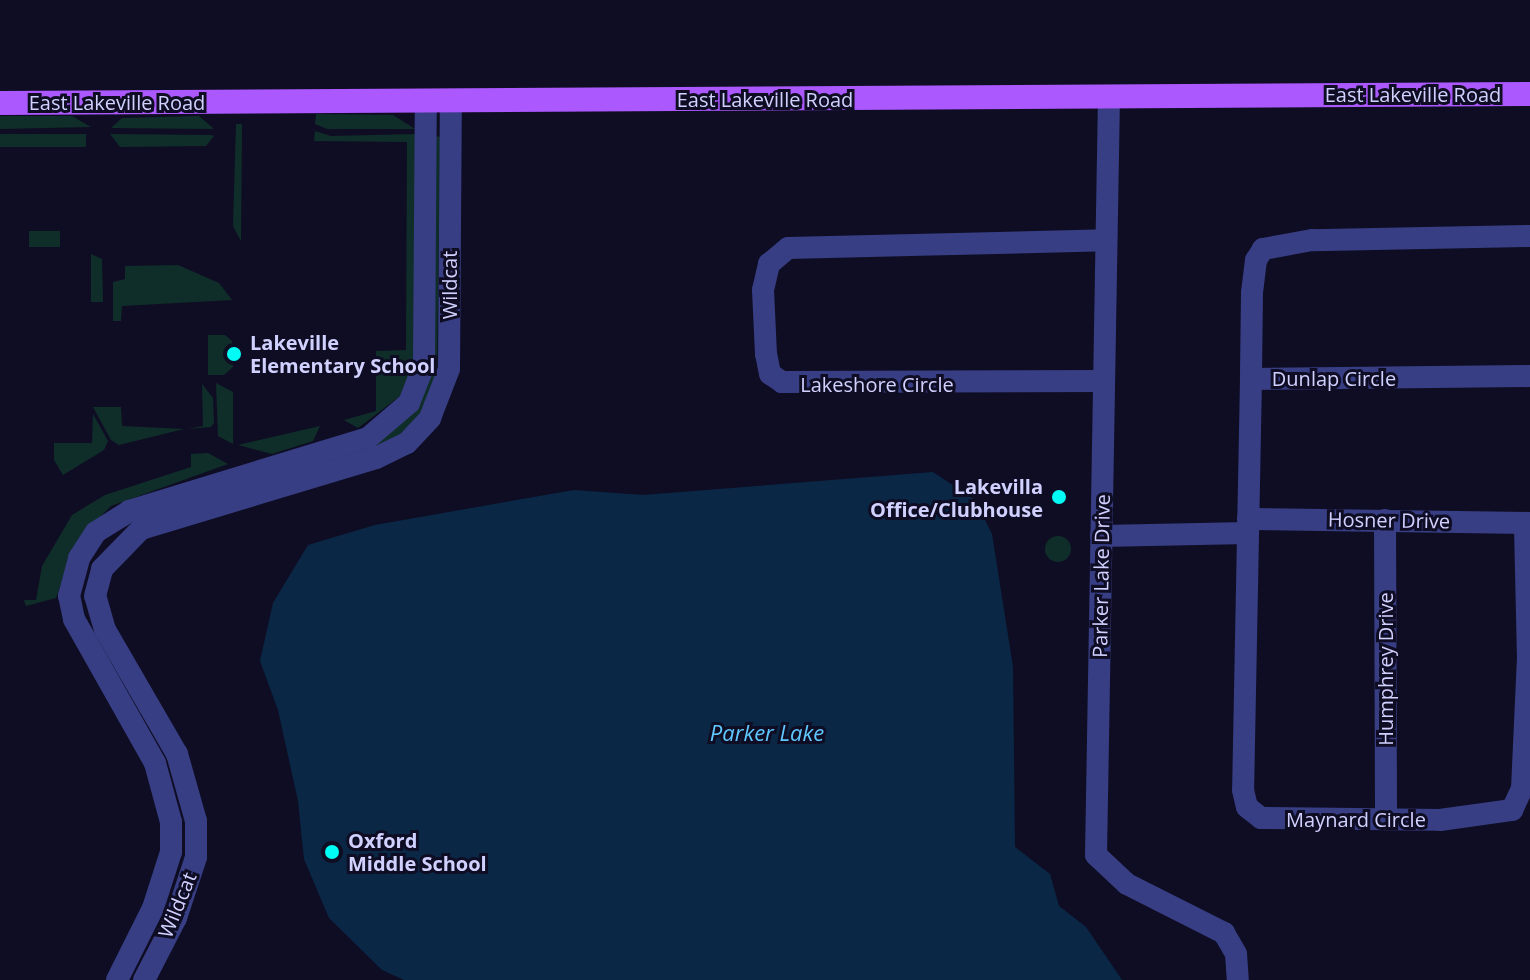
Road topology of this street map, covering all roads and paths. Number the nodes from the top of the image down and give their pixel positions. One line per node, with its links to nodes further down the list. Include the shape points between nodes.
1 (1530, 94): 2 (main road, East Lakeville Road)
2 (1109, 96): 4 (main road, East Lakeville Road); 7 (street, Parker Lake Drive)
3 (426, 100): 4 (main road, East Lakeville Road); 5 (main road, East Lakeville Road); 11 (street, Wildcat, via 424,365 409,403)
4 (451, 100): 11 (street, Wildcat, via 449,369 430,418 407,443)
5 (0, 103)
6 (1530, 236): 9 (street, Dunlap Circle, via 1312,240 1263,249 1256,260 1252,293)
7 (1106, 240): 10 (street, Parker Lake Drive); 10 (street, Lakeshore Circle, via 788,248 769,264 763,290 770,374 782,382)
8 (1530, 376): 9 (street, Dunlap Circle)
9 (1251, 379): 14 (street, Maynard Circle)
10 (1104, 381): 15 (street, Parker Lake Drive)
11 (346, 458): 16 (street, Wildcat, via 141,529 102,569 95,596); 17 (street, Wildcat, via 118,518 96,532 79,558 69,596)
12 (1385, 520): 13 (street, Hosner Drive); 14 (street, Hosner Drive); 19 (street, Humphrey Drive)
13 (1528, 523): 18 (street, Maynard Circle)
14 (1248, 526): 15 (street, Hosner Drive); 19 (street, Maynard Circle, via 1243,730 1247,807 1261,818)
15 (1101, 536): 22 (street, Parker Lake Drive, via 1096,855 1127,884 1224,933 1236,954)
16 (99, 611): 17 (street); 21 (street, Wildcat, via 177,754 195,812 196,857 176,918)
17 (74, 619): 20 (street, Wildcat, via 155,763 169,805 171,852 153,908)
18 (1529, 659): 19 (street, Maynard Circle, via 1522,789 1512,810 1440,820)
19 (1386, 819)
20 (117, 980)
21 (144, 980)
22 (1238, 980)

